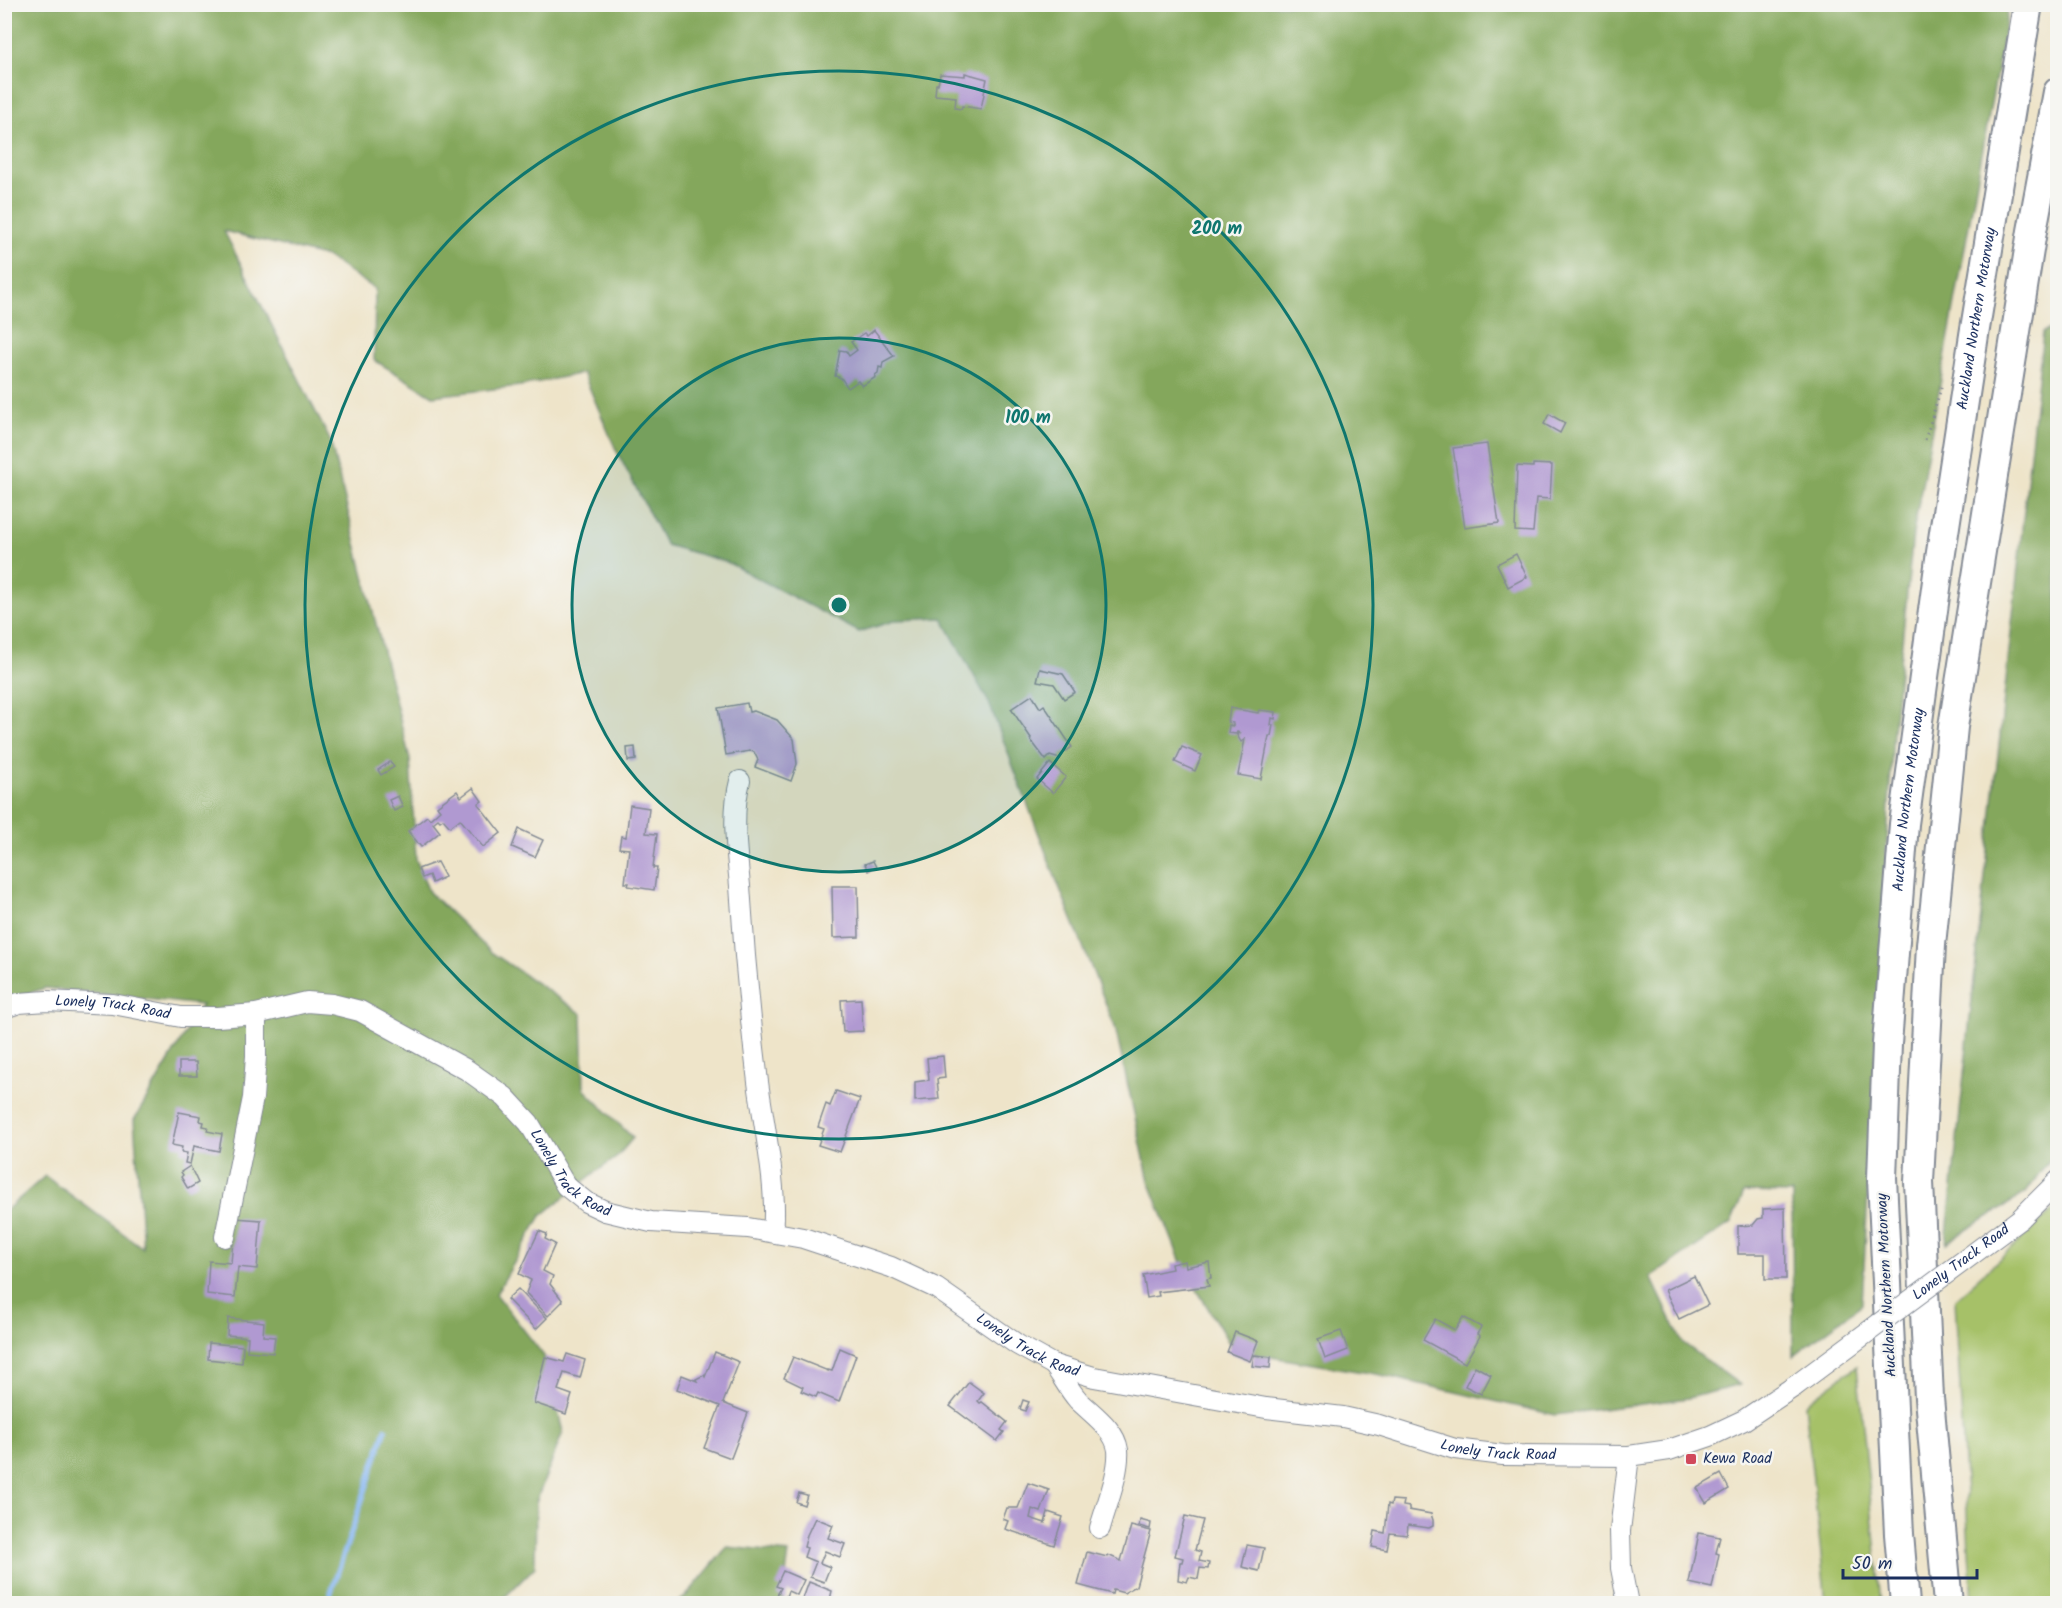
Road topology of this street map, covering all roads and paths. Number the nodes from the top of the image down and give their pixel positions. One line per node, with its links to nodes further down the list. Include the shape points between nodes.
1 (2028, 4): 13 (highway, Auckland Northern Motorway, via 1974,335 1904,824 1887,1044 1882,1178)
2 (2058, 92): 14 (highway, via 1953,727 1931,945 1919,1182 1929,1398)
3 (740, 781): 7 (street, via 736,832 745,963 769,1164)
4 (4, 1008): 5 (street, Lonely Track Road, via 47,1001 113,1004 181,1017)
5 (256, 1014): 7 (street, Lonely Track Road, via 307,1002 360,1011 467,1070 505,1096 529,1123 566,1186 605,1211 671,1225); 8 (street, via 253,1098)
6 (2058, 1181): 10 (street, Lonely Track Road, bridge, via 2020,1219 1796,1386 1744,1420 1669,1449)
7 (772, 1232): 9 (street, Lonely Track Road, via 891,1267 936,1288)
8 (225, 1237)
9 (1054, 1365): 10 (street, Lonely Track Road, via 1105,1379 1266,1408 1343,1417 1455,1449 1503,1455); 11 (street, via 1077,1399 1097,1416 1118,1449 1118,1465)
10 (1629, 1455): 12 (street, via 1620,1532)
11 (1100, 1528)
12 (1628, 1604)
13 (1905, 1604)
14 (1948, 1604)

